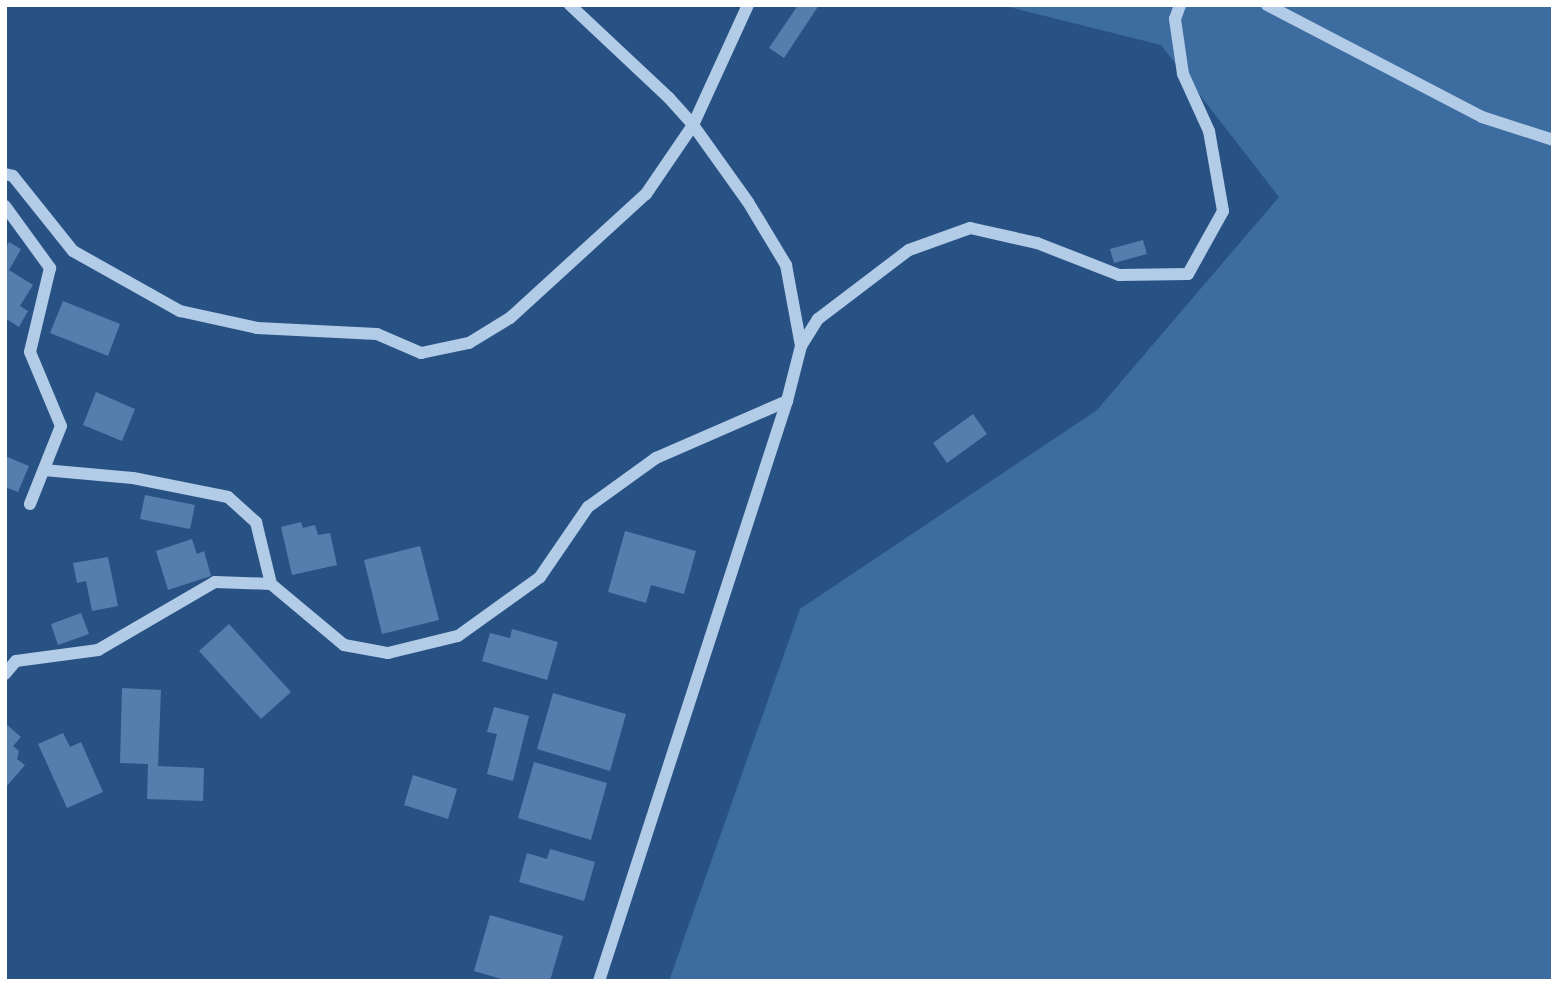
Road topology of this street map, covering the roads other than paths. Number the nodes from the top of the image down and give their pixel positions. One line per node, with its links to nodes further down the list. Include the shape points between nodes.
1 (570, 5): 5 (street)
2 (748, 5): 5 (street)
3 (1180, 5): 9 (street, via 1175,19 1184,74 1209,131 1223,212 1188,274 1119,275 1037,243 970,228 909,250 818,319)
4 (1267, 5): 6 (street, via 1482,117)
5 (693, 125): 7 (street, via 646,194 509,318 469,343 421,353 377,334 257,328 180,311 73,251 13,176); 9 (street, via 786,265)
6 (1553, 140)
7 (5, 174)
8 (5, 206): 11 (street, via 50,268 30,352 61,426)
9 (802, 346): 10 (street)
10 (787, 401): 13 (street, via 656,458 588,507 540,577 458,636 388,653 344,645); 15 (street)
11 (44, 470): 12 (street); 13 (street, via 133,478 228,497 256,522)
12 (30, 504)
13 (271, 584): 14 (street, via 215,582 98,650 16,661)
14 (5, 674)
15 (599, 981)

